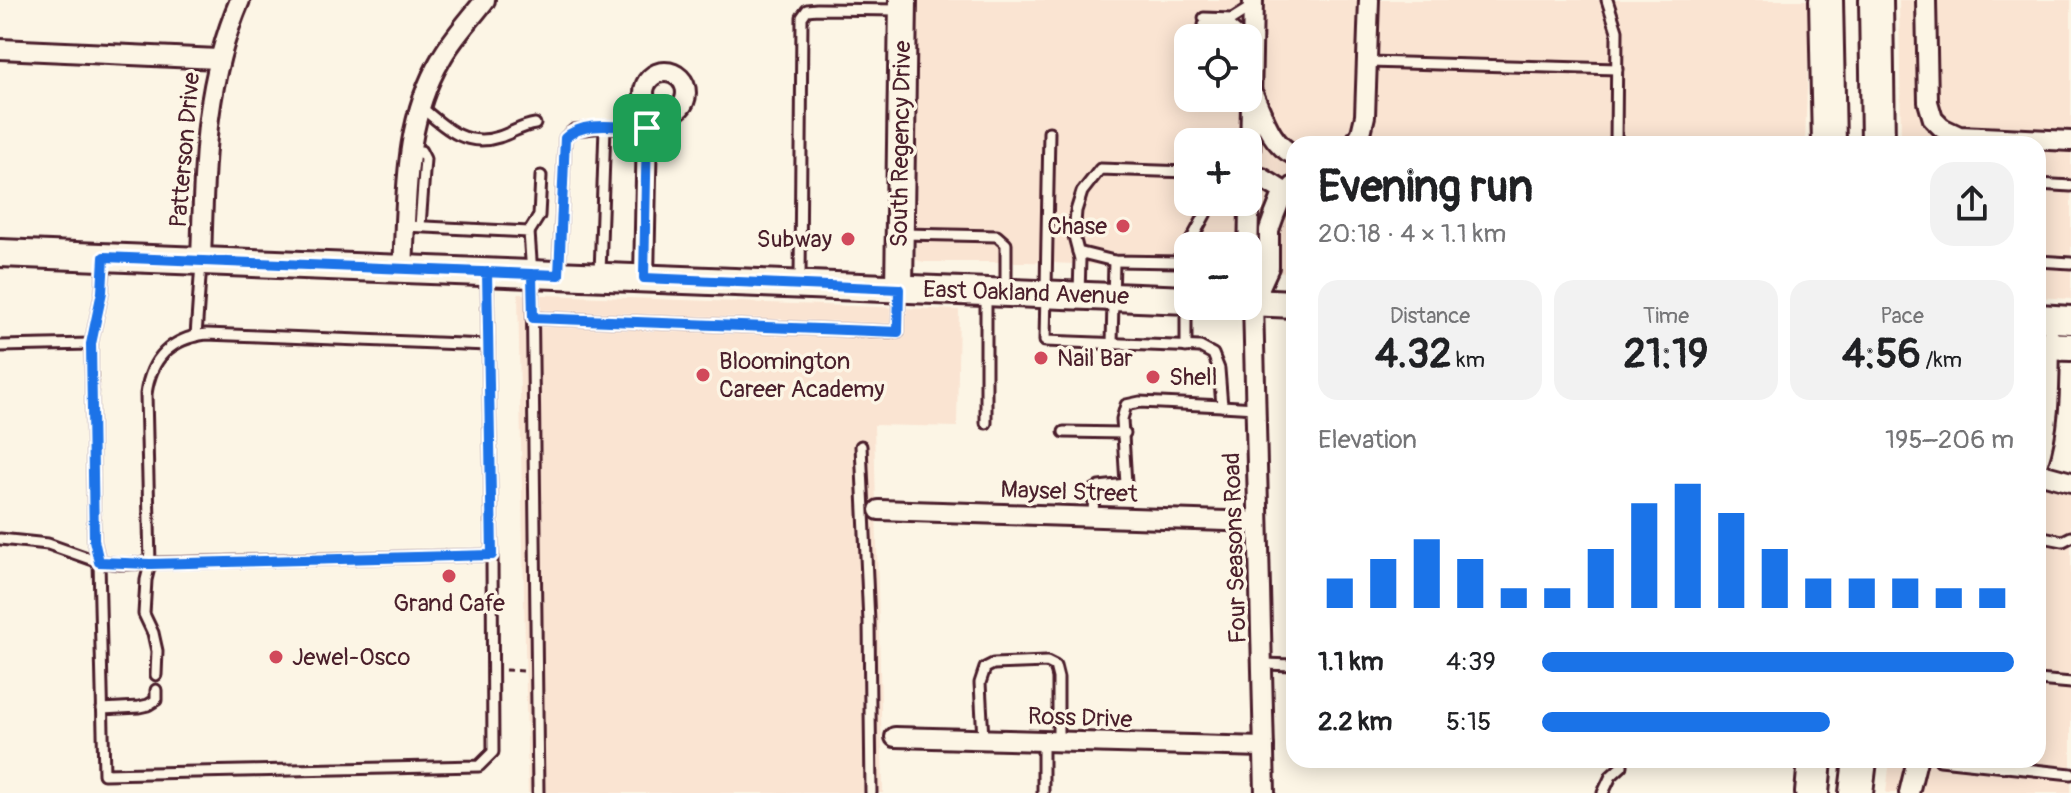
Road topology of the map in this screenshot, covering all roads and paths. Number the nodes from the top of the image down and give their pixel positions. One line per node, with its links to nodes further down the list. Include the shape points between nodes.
1 (240, 0): 13 (street, Patterson Drive)
2 (485, 0): 16 (street, via 439,61)
3 (1369, 0): 14 (street)
4 (1607, 0): 15 (lane, via 1617,31)
5 (1826, 0): 24 (highway)
6 (1876, 0): 25 (highway)
7 (1926, 0): 26 (street, via 1928,102 1933,119)
8 (1253, 2): 10 (lane, via 1232,19 1204,22); 11 (street)
9 (903, 5): 39 (main road, South Regency Drive); 55 (lane, via 807,10 802,17)
10 (1217, 24)
11 (1250, 24)
12 (0, 49): 13 (street)
13 (218, 59): 43 (street, Patterson Drive, via 206,128)
14 (1369, 62): 15 (lane); 22 (street)
15 (1617, 69): 23 (lane)
16 (420, 106): 19 (lane, via 466,139 483,141); 37 (street, via 410,151)
17 (1262, 112): 29 (street)
18 (651, 120): 20 (lane); 53 (street)
19 (535, 124)
20 (605, 127): 51 (lane, via 574,130 565,138); 52 (lane)
21 (1049, 132): 58 (lane)
22 (1359, 136)
23 (1616, 136)
24 (1829, 136)
25 (1878, 136)
26 (1959, 136)
27 (2046, 140): 28 (street)
28 (2071, 141)
29 (1286, 151)
30 (1174, 172): 40 (lane, via 1100,169 1082,192 1076,211)
31 (541, 176): 38 (lane, via 539,216)
32 (1262, 178): 35 (street)
33 (2046, 184): 34 (lane)
34 (2071, 186)
35 (1286, 188)
36 (1286, 196): 54 (street, Four Seasons Road, via 1269,230 1269,267)
37 (413, 226): 38 (lane); 48 (street)
38 (529, 232): 50 (lane)
39 (900, 234): 56 (main road, South Regency Drive); 57 (lane, via 997,236 1006,244)
40 (1078, 252): 44 (lane); 59 (lane)
41 (0, 253): 42 (main road, East Oakland Avenue)
42 (104, 257): 43 (main road, East Oakland Avenue); 70 (lane)
43 (201, 261): 48 (main road, East Oakland Avenue); 68 (lane)
44 (1114, 261): 46 (lane); 60 (lane)
45 (2046, 261): 47 (lane)
46 (1174, 262)
47 (2071, 263)
48 (403, 269): 49 (main road, East Oakland Avenue)
49 (487, 272): 50 (main road, East Oakland Avenue); 71 (lane)
50 (532, 274): 51 (main road, East Oakland Avenue); 64 (lane)
51 (559, 275): 52 (main road, East Oakland Avenue)
52 (600, 276): 53 (main road, East Oakland Avenue)
53 (644, 278): 55 (main road, East Oakland Avenue)
54 (1262, 281)
55 (800, 285): 56 (main road, East Oakland Avenue)
56 (899, 289): 57 (main road, East Oakland Avenue); 64 (lane, via 898,332)
57 (996, 292): 58 (main road, East Oakland Avenue); 78 (lane)
58 (1045, 294): 59 (main road, East Oakland Avenue); 69 (lane, via 1045,341)
59 (1079, 295): 60 (main road, East Oakland Avenue)
60 (1113, 297): 61 (main road, East Oakland Avenue); 69 (lane)
61 (1174, 299)
62 (1262, 303): 63 (main road)
63 (1286, 304)
64 (533, 318): 112 (lane)
65 (2053, 319): 73 (street)
66 (1187, 320): 74 (lane)
67 (1252, 320): 77 (street, Four Seasons Road)
68 (196, 336): 71 (lane); 92 (lane, via 163,354 149,373)
69 (1112, 343): 74 (lane)
70 (91, 344): 72 (lane); 91 (lane, via 94,540)
71 (488, 345): 90 (lane)
72 (0, 346)
73 (2053, 346): 75 (street)
74 (1186, 347): 76 (lane, via 1213,354)
75 (2046, 379)
76 (1222, 406): 77 (lane); 80 (lane, via 1133,402 1124,411)
77 (1255, 408): 86 (street, Four Seasons Road)
78 (986, 423)
79 (1064, 432): 80 (lane)
80 (1125, 433): 85 (lane, via 1126,484 1094,490)
81 (861, 446): 113 (lane)
82 (2046, 475): 83 (street)
83 (2071, 482)
84 (879, 510): 85 (street, Maysel Street)
85 (1093, 517): 86 (street, Maysel Street)
86 (1258, 522): 93 (street, Four Seasons Road)
87 (2071, 537): 88 (lane)
88 (2046, 538)
89 (0, 539): 91 (lane, via 48,544)
90 (492, 555): 92 (lane); 101 (lane, via 493,752 479,766 104,774)
91 (99, 562): 92 (lane); 101 (lane)
92 (150, 564): 97 (lane, via 144,614 157,651)
93 (1263, 664): 94 (lane); 105 (street, Four Seasons Road)
94 (1286, 665)
95 (506, 670): 96 (path)
96 (527, 671)
97 (156, 675)
98 (2046, 681): 99 (lane)
99 (2071, 683)
100 (156, 690): 101 (lane, via 156,700 148,705)
101 (102, 711)
102 (895, 737): 103 (street, Ross Drive)
103 (983, 739): 104 (street, Ross Drive); 104 (lane, via 980,683 985,668 1047,662 1055,666 1058,678)
104 (1051, 741): 105 (street, Ross Drive); 114 (lane)
105 (1264, 747): 115 (street, Four Seasons Road)
106 (1620, 768): 116 (lane)
107 (1814, 768): 117 (highway)
108 (1859, 768): 118 (highway)
109 (1915, 768): 119 (street)
110 (2015, 768): 111 (lane)
111 (2071, 774)
112 (538, 793)
113 (871, 793)
114 (1043, 793)
115 (1265, 793)
116 (1603, 793)
117 (1812, 793)
118 (1856, 793)
119 (1909, 793)

